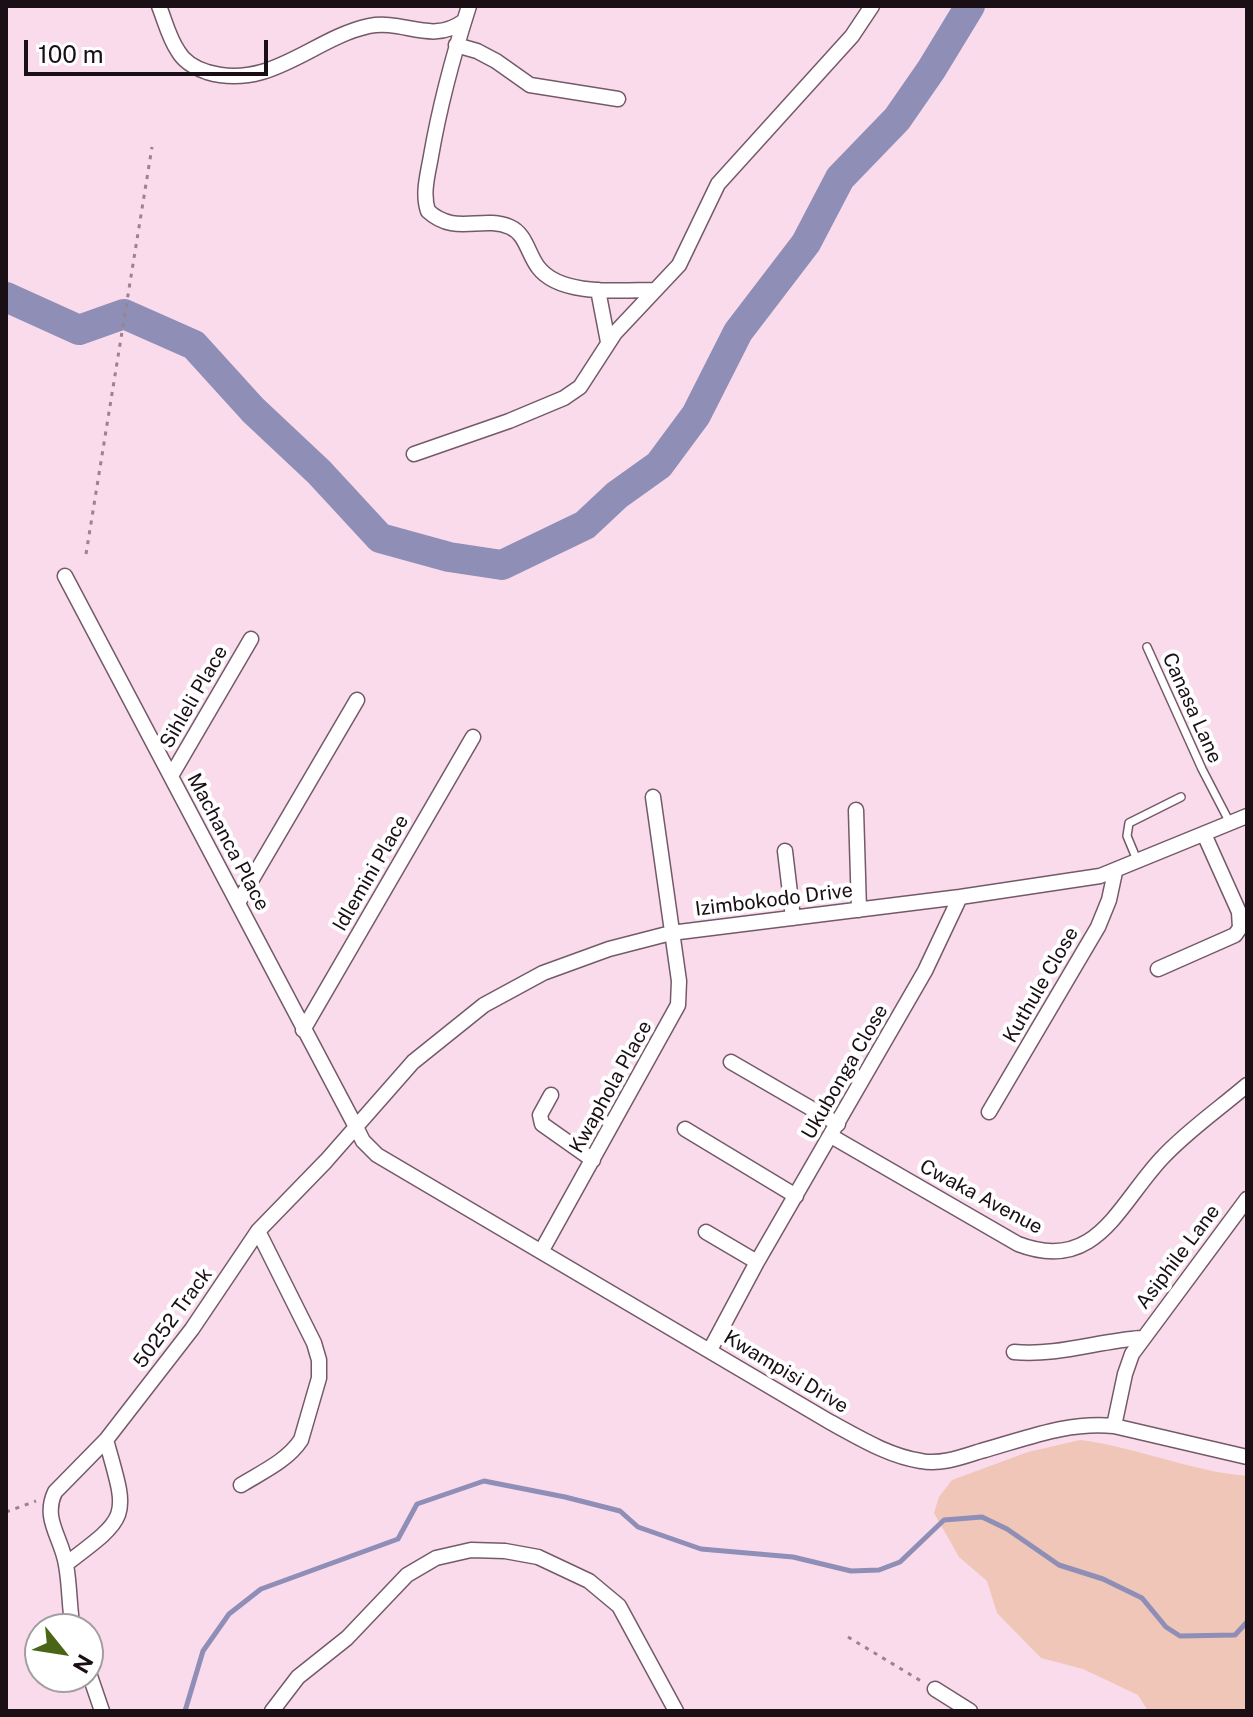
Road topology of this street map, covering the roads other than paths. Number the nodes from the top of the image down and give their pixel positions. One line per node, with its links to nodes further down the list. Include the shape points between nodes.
1 (159, 6): 4 (street, via 183,59 226,76 257,74 371,25 436,33)
2 (469, 6): 4 (street)
3 (872, 6): 8 (street, via 852,36 718,184 679,265)
4 (464, 21): 5 (street)
5 (456, 45): 6 (street, via 496,61 530,85); 7 (street, via 439,106 425,191 428,211 457,225 510,228 545,274)
6 (618, 99)
7 (598, 290): 8 (street); 9 (street)
8 (655, 290): 9 (street)
9 (608, 342): 10 (street, via 586,379 564,398)
10 (414, 454)
11 (65, 576): 16 (street, Machanca Place)
12 (251, 639): 16 (street, Sihleli Place)
13 (1147, 647): 21 (lane, Canasa Lane)
14 (357, 700): 27 (street)
15 (473, 737): 32 (street, Idlemini Place)
16 (171, 776): 27 (street, Machanca Place)
17 (653, 797): 30 (street, Kwaphola Place)
18 (1181, 797): 24 (lane, via 1127,826)
19 (856, 810): 28 (street)
20 (1247, 816): 21 (street, Izimbokodo Drive)
21 (1230, 823): 22 (street, Izimbokodo Drive)
22 (1204, 834): 24 (street, Izimbokodo Drive); 31 (street, via 1239,912 1240,928 1235,935)
23 (785, 851): 29 (street)
24 (1138, 862): 25 (street, Izimbokodo Drive)
25 (1115, 872): 26 (street, Izimbokodo Drive); 36 (street, Kuthule Close, via 1098,927)
26 (960, 897): 28 (street, Izimbokodo Drive); 39 (street, Ukubonga Close, via 925,971)
27 (238, 903): 32 (street, Machanca Place)
28 (859, 910): 29 (street, Izimbokodo Drive)
29 (793, 918): 30 (street, Izimbokodo Drive)
30 (671, 933): 37 (street, Izimbokodo Drive, via 572,960 484,1005 413,1062); 40 (street, Kwaphola Place, via 678,1005)
31 (1158, 969)
32 (303, 1030): 37 (street, Machanca Place)
33 (731, 1062): 39 (street, Cwaka Avenue)
34 (1247, 1085): 39 (street, Cwaka Avenue, via 1163,1157 1095,1236 1054,1253 1018,1244)
35 (551, 1095): 40 (street, via 540,1115 542,1124)
36 (989, 1112)
37 (356, 1127): 43 (street, 50252 Track); 45 (street, Kwampisi Drive, via 377,1155)
38 (685, 1129): 41 (street)
39 (835, 1130): 41 (street, Ukubonga Close)
40 (593, 1160): 45 (street, Kwaphola Place)
41 (796, 1196): 46 (street, Ukubonga Close)
42 (1247, 1199): 47 (street, Asiphile Lane)
43 (258, 1231): 51 (street, 50252 Track, via 192,1329); 53 (street, via 314,1343 320,1368 301,1440 274,1466)
44 (706, 1232): 46 (street)
45 (542, 1250): 48 (street, Kwampisi Drive)
46 (757, 1262): 48 (street, Ukubonga Close)
47 (1141, 1338): 49 (street, Asiphile Lane, via 1056,1352); 50 (street, Asiphile Lane, via 1128,1362)
48 (710, 1350): 50 (street, Kwampisi Drive, via 866,1441 922,1462 959,1458 1064,1428)
49 (1014, 1352)
50 (1114, 1426): 52 (street, Kwampisi Drive)
51 (106, 1440): 54 (street, 50252 Track, via 50,1503); 54 (street, via 121,1496 119,1515 104,1536)
52 (1247, 1457)
53 (241, 1485)
54 (66, 1564): 55 (street)
55 (71, 1613)
56 (935, 1689): 59 (street)
57 (272, 1711): 58 (street, via 298,1677 347,1638 407,1575 455,1552 505,1551 573,1571 619,1606)
58 (676, 1711)
59 (970, 1711)

